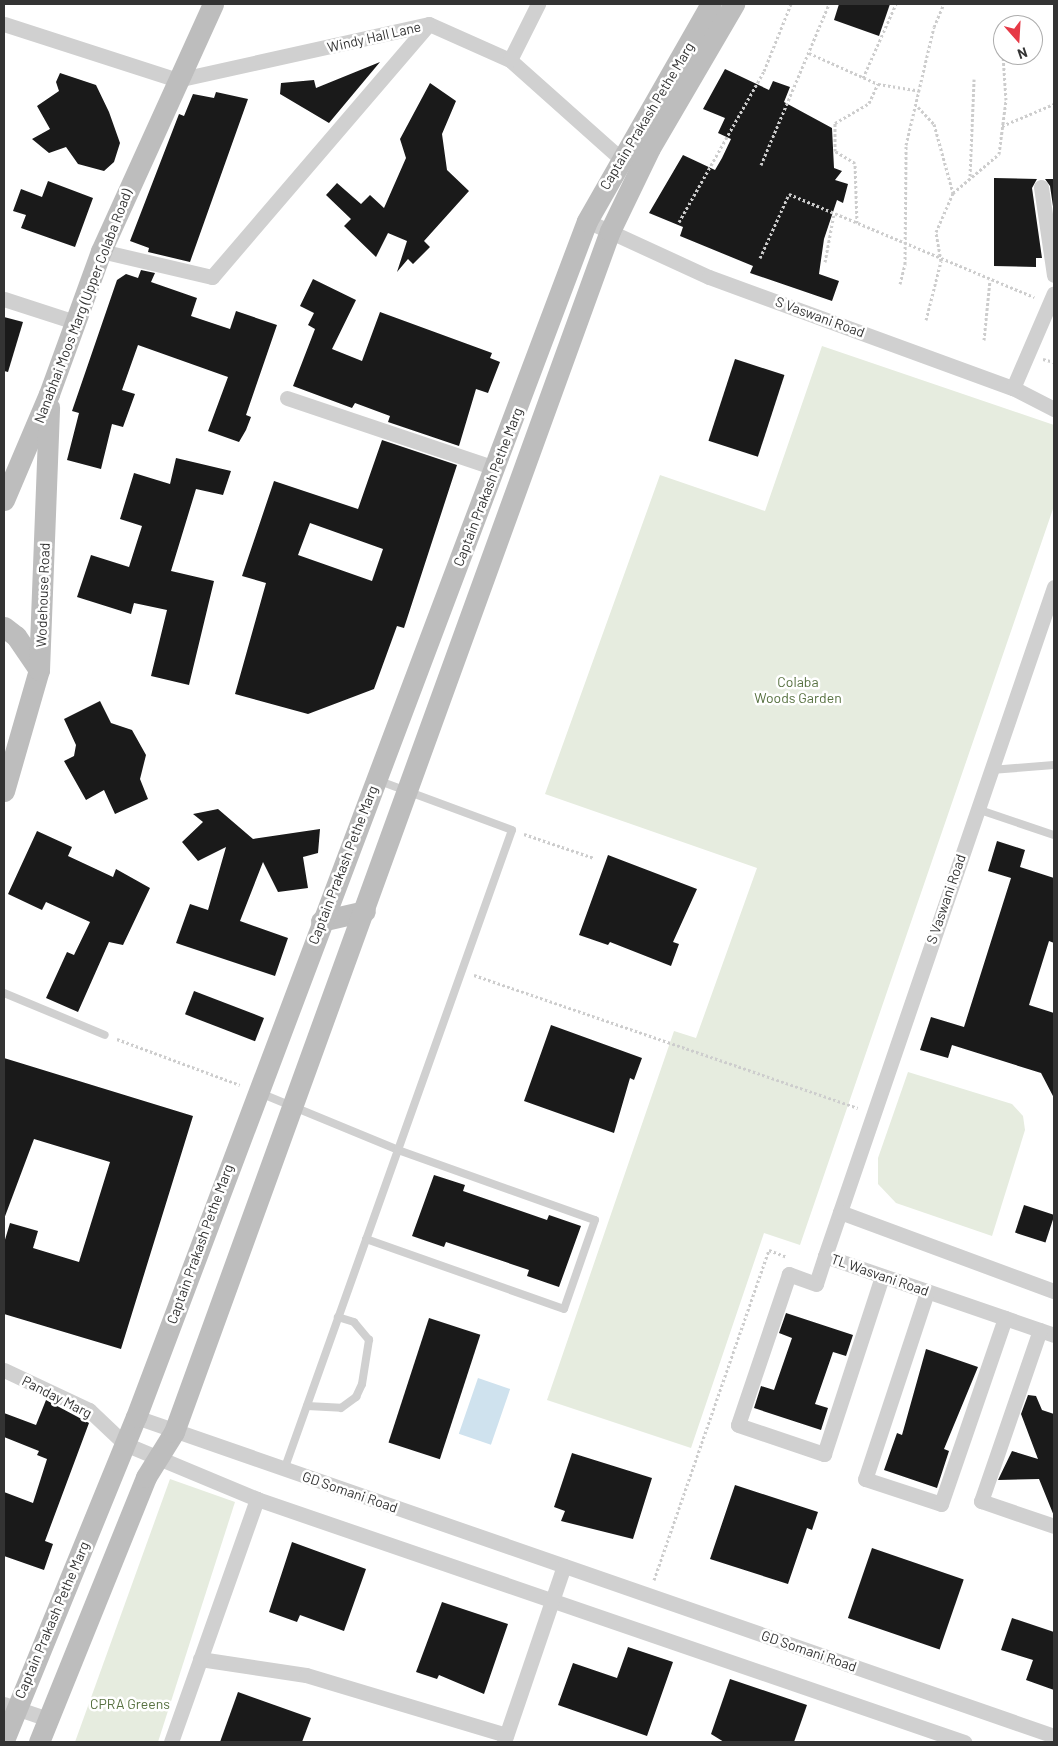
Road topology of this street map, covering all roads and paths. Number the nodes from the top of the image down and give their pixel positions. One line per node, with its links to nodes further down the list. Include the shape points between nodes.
1 (213, 4): 16 (main road, Nanabhai Moos Marg (Upper Colaba Road))
2 (538, 4): 12 (street)
3 (711, 4): 22 (main road, Captain Prakash Pethe Marg)
4 (734, 4): 31 (main road, Captain Prakash Pethe Marg, via 650,148)
5 (791, 4): 29 (path, via 764,71)
6 (829, 4): 11 (path)
7 (896, 4): 14 (path)
8 (944, 4): 18 (path, via 934,27)
9 (4, 24): 16 (street)
10 (429, 24): 12 (street, Windy Hall Lane); 16 (street, Windy Hall Lane); 33 (street, via 212,277)
11 (809, 53): 14 (path); 23 (path)
12 (510, 60): 22 (street, Windy Hall Lane)
13 (1004, 65): 21 (path, via 1006,100)
14 (863, 78): 17 (path)
15 (974, 79): 24 (path)
16 (176, 80): 33 (main road, Nanabhai Moos Marg (Upper Colaba Road))
17 (878, 84): 18 (path); 30 (path, via 869,103 835,123 835,151 855,164)
18 (921, 91): 20 (path)
19 (1054, 104): 21 (path)
20 (917, 107): 26 (path, via 934,124); 32 (path, via 906,145)
21 (1001, 126): 24 (path, via 999,154)
22 (620, 158): 28 (main road, Captain Prakash Pethe Marg)
23 (761, 165)
24 (970, 176): 26 (path)
25 (1041, 187): 37 (street)
26 (952, 193): 35 (path, via 936,232)
27 (834, 214): 30 (path); 34 (path, via 789,194); 36 (path)
28 (587, 221): 31 (street, S Vaswani Road); 49 (main road, Captain Prakash Pethe Marg)
29 (679, 222)
30 (857, 223): 32 (path)
31 (610, 231): 45 (street, S Vaswani Road, via 708,277); 58 (main road, Captain Prakash Pethe Marg)
32 (904, 244): 35 (path); 39 (path)
33 (101, 251): 43 (main road, Nanabhai Moos Marg (Upper Colaba Road))
34 (760, 258)
35 (940, 261): 38 (path); 42 (path)
36 (825, 262)
37 (1054, 275)
38 (990, 280): 40 (path); 44 (path)
39 (900, 284)
40 (1052, 298): 45 (street)
41 (4, 299): 43 (street)
42 (926, 320)
43 (75, 322): 46 (main road, Nanabhai Moos Marg (Upper Colaba Road))
44 (984, 340)
45 (1014, 388): 48 (street, S Vaswani Road)
46 (49, 394): 50 (main road, Nanabhai Moos Marg (Upper Colaba Road)); 53 (main road, Wodehouse Road)
47 (287, 398): 49 (street)
48 (1054, 409)
49 (495, 468): 56 (main road, Captain Prakash Pethe Marg)
50 (4, 500)
51 (1054, 587): 55 (street, S Vaswani Road)
52 (4, 627): 53 (main road, via 16,636)
53 (39, 670): 57 (main road, Wodehouse Road)
54 (1054, 765): 55 (lane)
55 (991, 770): 59 (street, S Vaswani Road)
56 (376, 780): 58 (lane); 64 (main road, Captain Prakash Pethe Marg)
57 (4, 791)
58 (407, 792): 60 (lane); 63 (main road, Captain Prakash Pethe Marg)
59 (977, 809): 61 (lane); 70 (street, S Vaswani Road)
60 (512, 830): 62 (path); 65 (lane)
61 (1054, 835)
62 (594, 858)
63 (365, 911): 64 (main road); 69 (main road, Captain Prakash Pethe Marg)
64 (321, 921): 68 (main road, Captain Prakash Pethe Marg)
65 (461, 971): 70 (path); 71 (lane)
66 (4, 993): 67 (lane)
67 (105, 1035): 68 (path)
68 (255, 1091): 69 (lane); 84 (main road, Captain Prakash Pethe Marg)
69 (296, 1106): 71 (lane); 85 (main road, Captain Prakash Pethe Marg)
70 (872, 1113): 72 (street, S Vaswani Road)
71 (398, 1150): 73 (lane); 73 (lane, via 596,1220 564,1309)
72 (840, 1212): 74 (street, TL Wasvani Road); 76 (street)
73 (366, 1239): 78 (lane)
74 (823, 1262): 75 (street, TL Wasvani Road); 75 (street, via 816,1284 789,1274 738,1425 824,1454); 92 (path, via 769,1250)
75 (882, 1277): 77 (street, TL Wasvani Road)
76 (1054, 1291)
77 (927, 1292): 79 (street, TL Wasvani Road); 79 (street, via 865,1479 874,1482 941,1504)
78 (338, 1317): 83 (lane); 83 (lane, via 364,1330 369,1340 362,1384 356,1397 342,1408)
79 (1005, 1318): 80 (street, TL Wasvani Road)
80 (1040, 1330): 81 (street, TL Wasvani Road); 90 (street, via 981,1501)
81 (1054, 1335)
82 (4, 1370): 86 (street, Panday Marg, via 89,1410)
83 (307, 1406): 88 (lane)
84 (136, 1417): 85 (street, GD Somani Road); 86 (main road, Captain Prakash Pethe Marg)
85 (174, 1432): 87 (main road, Captain Prakash Pethe Marg); 88 (street, GD Somani Road)
86 (126, 1444): 87 (street, Panday Marg); 95 (main road, Captain Prakash Pethe Marg)
87 (158, 1460): 89 (street); 96 (main road, Captain Prakash Pethe Marg, via 146,1477)
88 (284, 1470): 91 (street, GD Somani Road)
89 (257, 1498): 93 (street); 94 (street)
90 (1054, 1526)
91 (564, 1566): 92 (street, GD Somani Road); 93 (street)
92 (649, 1595): 97 (street, GD Somani Road)
93 (552, 1600): 98 (street); 102 (street)
94 (200, 1659): 98 (street, via 306,1675); 101 (street)
95 (9, 1706): 96 (street); 99 (main road, Captain Prakash Pethe Marg)
96 (48, 1719): 100 (main road, Captain Prakash Pethe Marg)
97 (1054, 1736)
98 (505, 1738)
99 (4, 1740)
100 (39, 1742)
101 (171, 1742)
102 (964, 1742)

